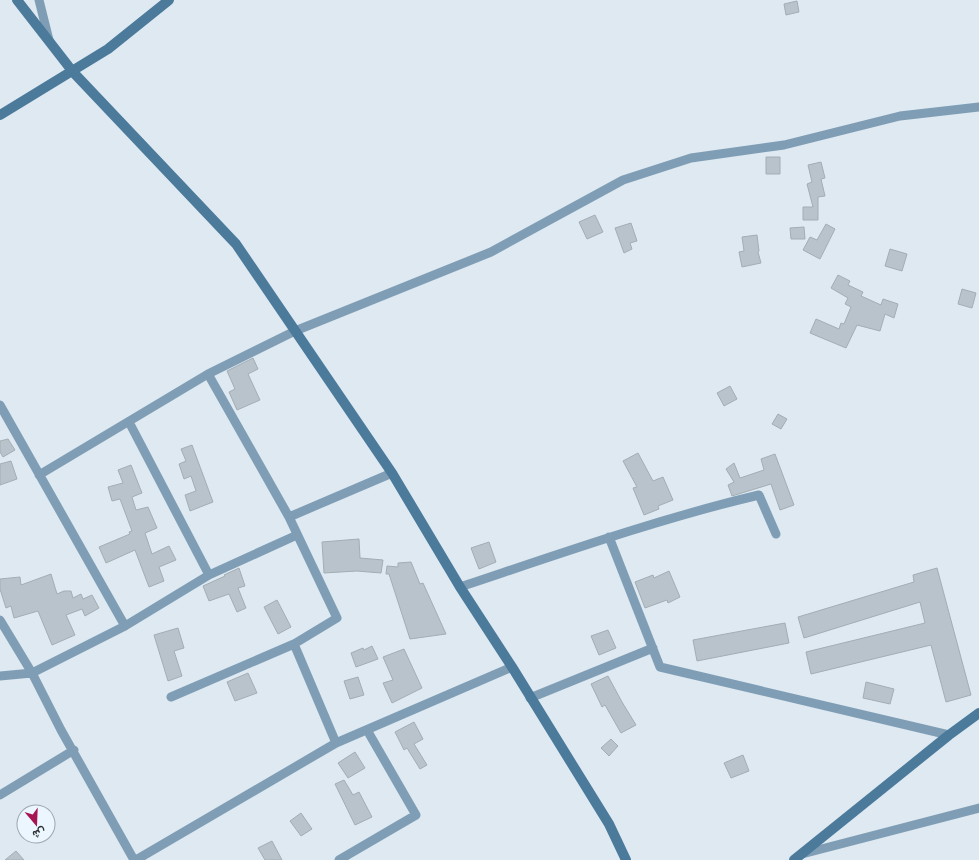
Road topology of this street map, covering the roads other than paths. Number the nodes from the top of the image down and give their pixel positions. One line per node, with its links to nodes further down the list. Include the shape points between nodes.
1 (17, 0): 4 (street)
2 (39, 0): 4 (street)
3 (169, 0): 5 (street, via 108,49)
4 (49, 40): 5 (street)
5 (73, 72): 7 (street); 8 (street, via 236,244)
6 (979, 107): 8 (street, via 900,116 784,145 691,158 624,180 491,252)
7 (0, 115)
8 (295, 331): 9 (street); 12 (street)
9 (208, 374): 11 (street); 14 (street)
10 (0, 405): 13 (street)
11 (129, 422): 13 (street); 18 (street)
12 (392, 473): 14 (street); 19 (street)
13 (39, 475): 21 (street)
14 (289, 517): 16 (street)
15 (776, 534): 17 (street, via 759,495)
16 (297, 535): 18 (street); 22 (street, via 337,618)
17 (609, 537): 19 (street); 23 (street)
18 (209, 575): 21 (street)
19 (460, 587): 24 (street)
20 (0, 620): 25 (street)
21 (125, 626): 25 (street)
22 (294, 644): 27 (street); 32 (street)
23 (653, 648): 28 (street); 31 (street, via 660,667)
24 (512, 667): 28 (street); 30 (street)
25 (32, 674): 26 (street); 33 (street)
26 (0, 676)
27 (171, 697)
28 (530, 698): 39 (street, via 609,824)
29 (979, 713): 31 (street)
30 (367, 730): 32 (street); 38 (street, via 416,816)
31 (948, 736): 36 (street)
32 (336, 743): 37 (street)
33 (74, 750): 34 (street); 37 (street)
34 (0, 795)
35 (979, 808): 36 (street)
36 (798, 857)
37 (135, 860)
38 (339, 860)
39 (626, 860)

